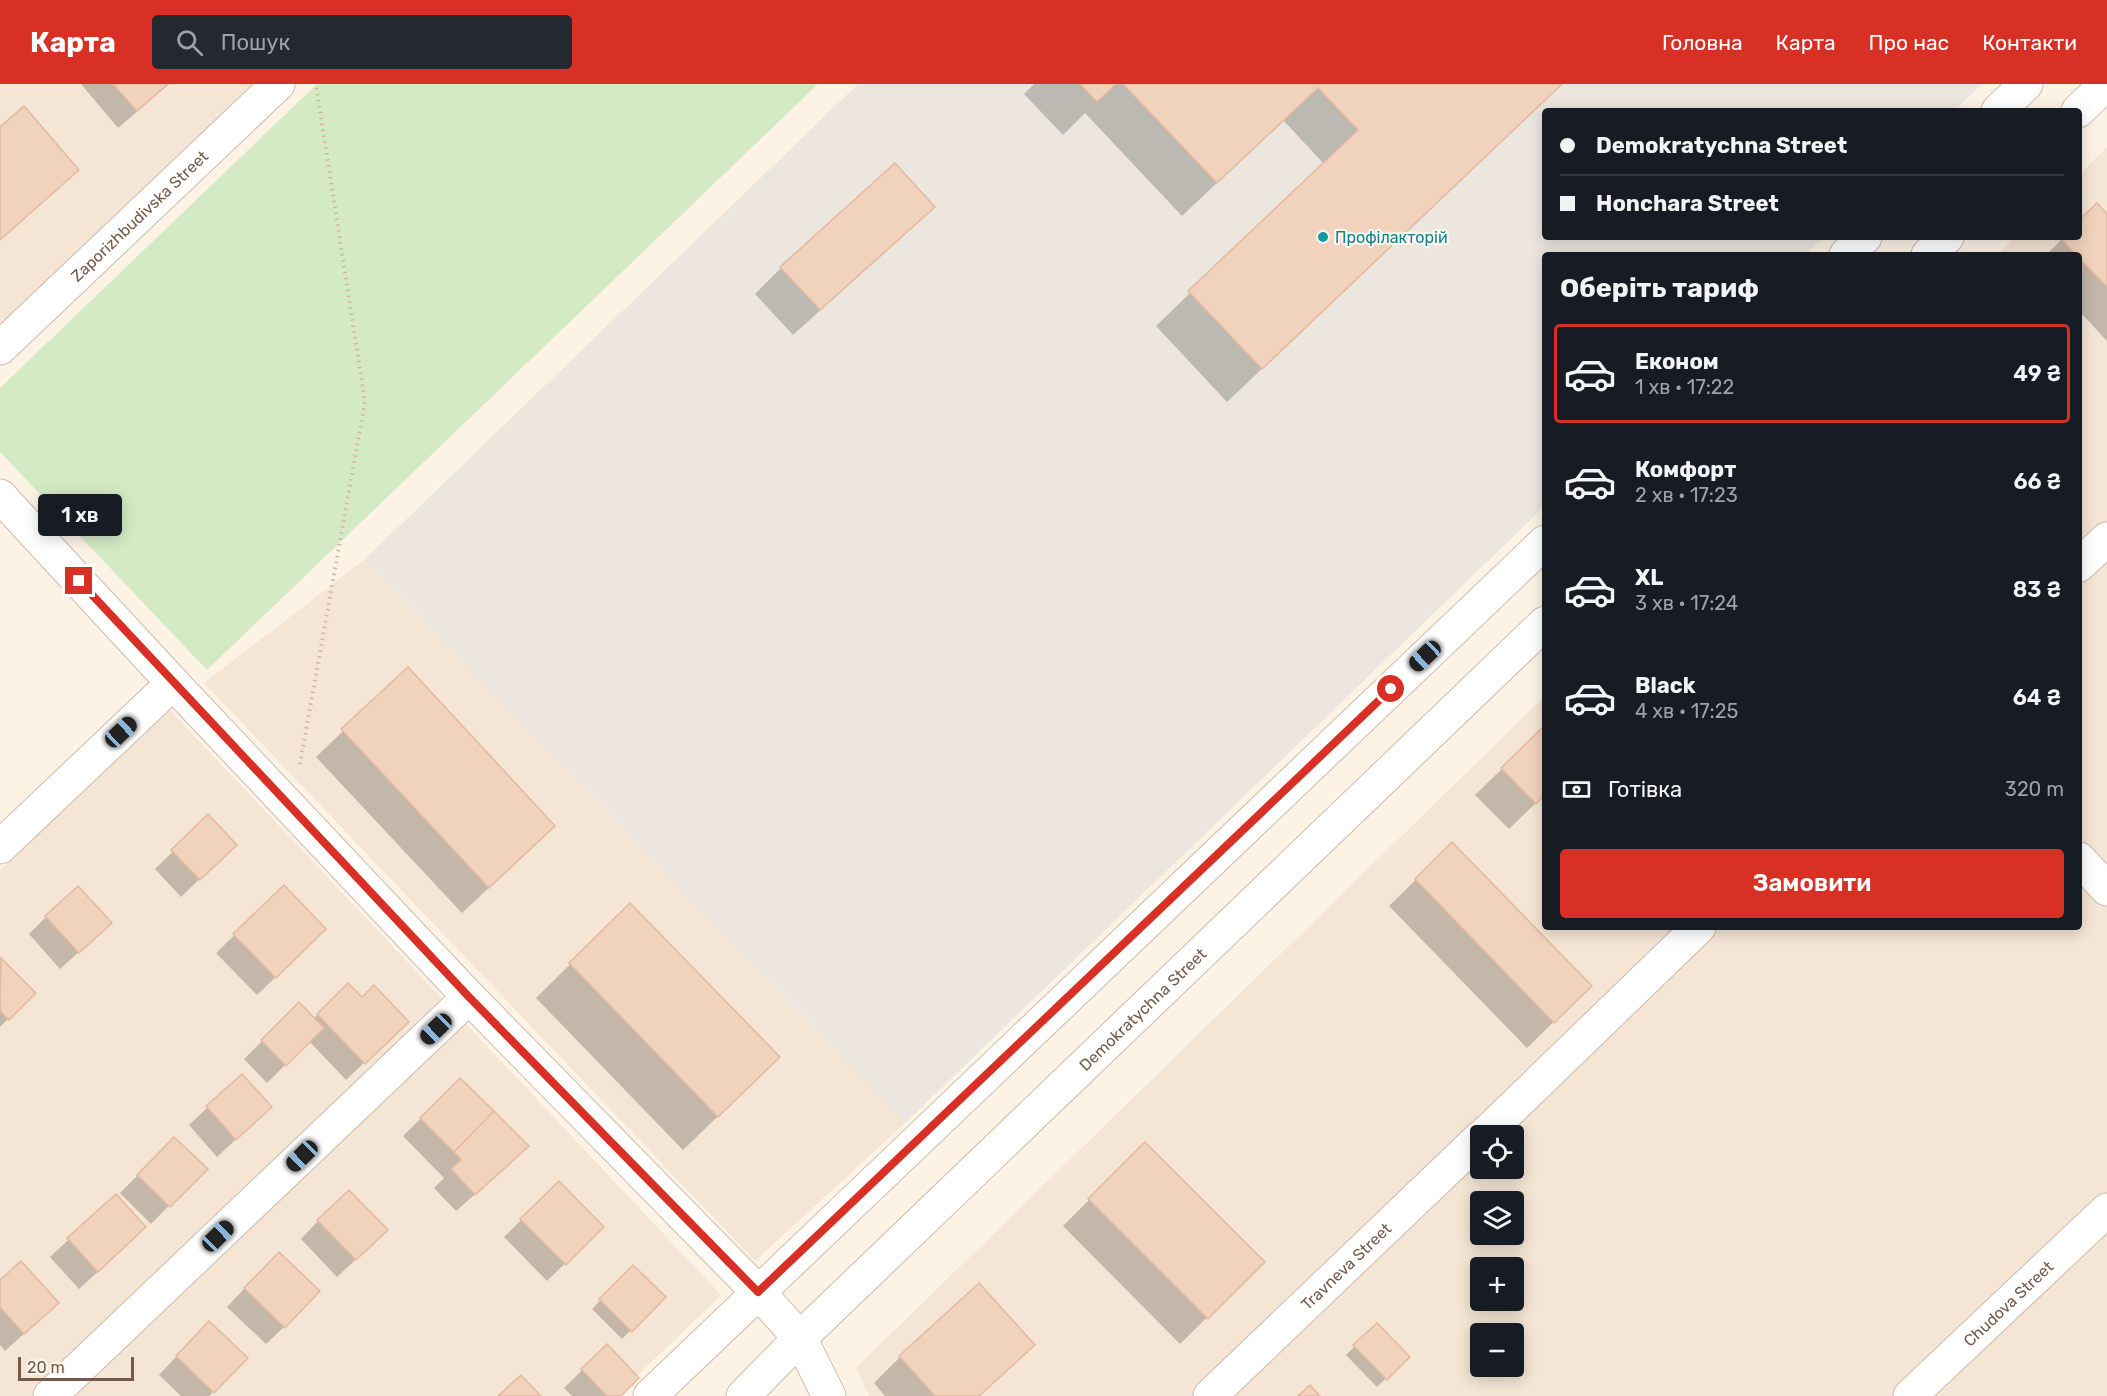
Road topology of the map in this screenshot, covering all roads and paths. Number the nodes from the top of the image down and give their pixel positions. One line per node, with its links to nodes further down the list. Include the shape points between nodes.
1 (278, 84): 11 (street, Zaporizhbudivska Street)
2 (316, 84): 18 (path, via 365,402)
3 (2026, 84): 5 (street)
4 (2106, 84): 6 (street)
5 (2001, 108)
6 (2081, 108)
7 (1862, 240): 9 (street)
8 (1944, 240): 10 (street)
9 (1849, 252)
10 (1931, 252)
11 (0, 348)
12 (0, 496): 17 (street)
13 (2107, 538): 15 (street)
14 (1542, 545): 27 (street)
15 (2082, 562)
16 (1542, 626): 28 (street, Demokratychna Street)
17 (173, 683): 18 (street); 19 (street)
18 (292, 809): 23 (street)
19 (0, 847)
20 (2082, 862): 21 (street)
21 (2107, 889)
22 (1696, 930): 24 (street, Travneva Street)
23 (469, 997): 27 (street); 29 (street)
24 (1494, 1125)
25 (1470, 1148): 33 (street, Travneva Street)
26 (2107, 1210): 34 (street, Chudova Street)
27 (758, 1292): 28 (street); 30 (street)
28 (800, 1338): 31 (street, Demokratychna Street); 32 (street)
29 (50, 1396)
30 (650, 1396)
31 (743, 1396)
32 (829, 1396)
33 (1210, 1396)
34 (1910, 1396)

